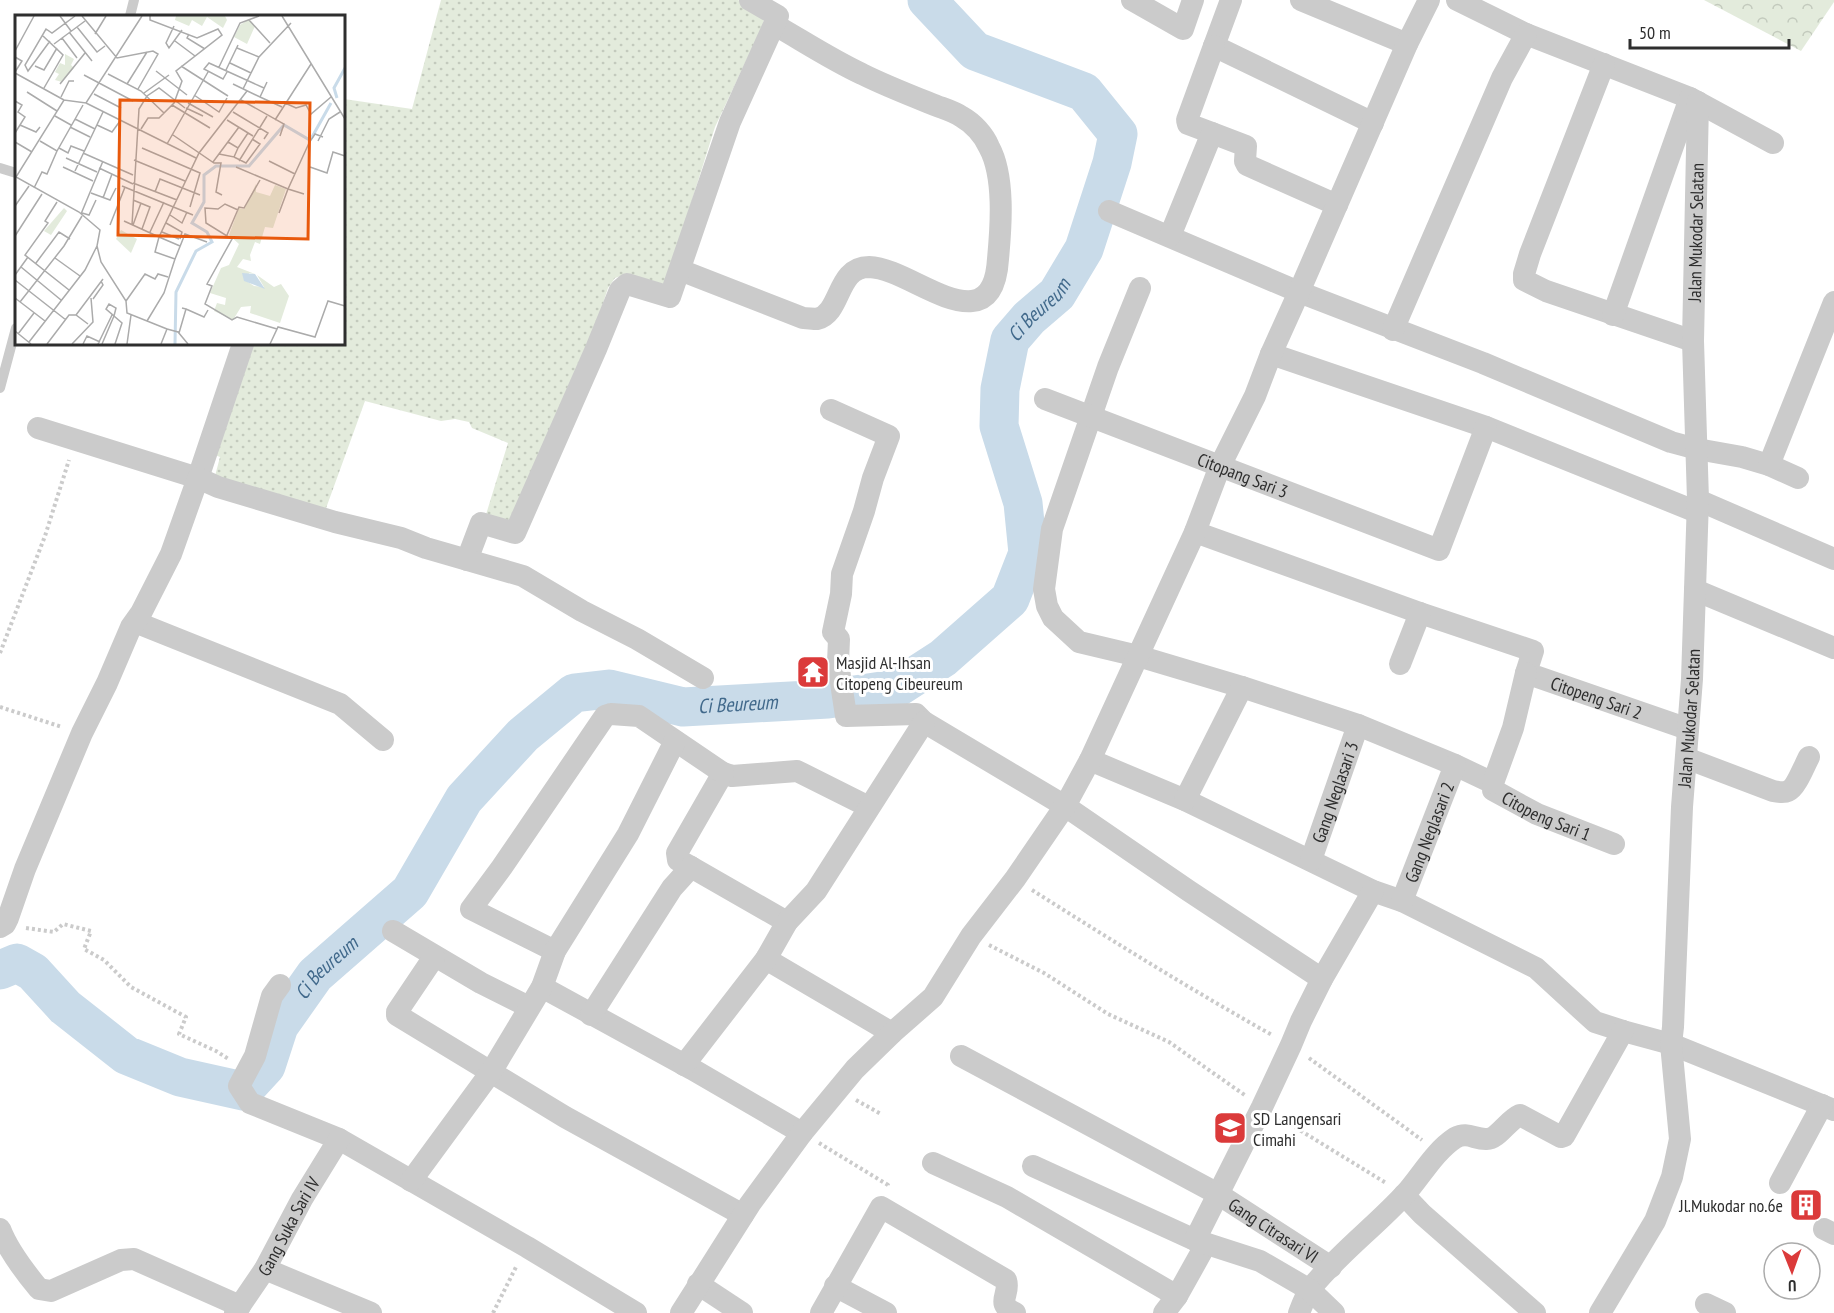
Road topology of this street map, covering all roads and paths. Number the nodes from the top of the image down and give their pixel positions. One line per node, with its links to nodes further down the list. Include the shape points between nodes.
1 (134, 0): 9 (lane)
2 (750, 0): 10 (street, via 778,16)
3 (1132, 0): 4 (street, via 1183,29)
4 (1192, 0)
5 (1231, 0): 13 (street)
6 (1301, 0): 12 (street)
7 (1429, 0): 12 (street)
8 (1457, 0): 11 (street)
9 (130, 15)
10 (775, 25): 24 (street, via 730,122); 24 (street, via 862,74 962,117 980,132 996,164 999,191 1000,241 995,282 984,297 972,301 953,298 868,267 855,270 845,279 828,312 817,319 803,318)
11 (1526, 34): 14 (street); 29 (street, via 1502,78)
12 (1407, 44): 16 (street)
13 (1214, 46): 16 (street); 17 (street, via 1187,120 1188,124)
14 (1604, 64): 15 (street); 28 (street, via 1523,277 1546,291)
15 (1694, 100): 18 (street); 28 (street); 31 (street, Jalan Mukodar Selatan)
16 (1373, 123): 21 (street)
17 (1212, 133): 21 (street, via 1246,146 1247,165); 23 (street)
18 (1773, 143)
19 (0, 168): 20 (lane)
20 (15, 173)
21 (1337, 205): 26 (street)
22 (1109, 211): 23 (street)
23 (1170, 236): 26 (street)
24 (680, 270): 49 (street, via 670,297 627,284 620,290 515,533 481,523)
25 (1140, 288): 37 (street, Citopeng Sari 1)
26 (1299, 292): 29 (street); 33 (street)
27 (1834, 302): 42 (street)
28 (1613, 315): 31 (street)
29 (1393, 330): 41 (street)
30 (15, 332): 34 (lane)
31 (1694, 341): 41 (street, Jalan Mukodar Selatan)
32 (243, 345): 44 (street)
33 (1270, 354): 38 (street); 43 (street, via 1255,396)
34 (0, 388)
35 (1045, 399): 37 (street, Citopang Sari 3)
36 (831, 410): 61 (street, via 889,436 842,574 832,632 839,639 838,663 846,716 916,714)
37 (1091, 417): 43 (street, Citopang Sari 3); 55 (street, Citopeng Sari 1, via 1052,529 1044,589 1047,606 1053,618 1079,642)
38 (1486, 427): 43 (street, Citopang Sari 3, via 1439,550); 46 (street)
39 (38, 428): 40 (street)
40 (75, 439): 44 (street); 54 (path, via 45,536)
41 (1697, 449): 42 (street); 46 (street, Jalan Mukodar Selatan)
42 (1769, 465): 45 (street)
43 (1220, 466): 47 (street)
44 (198, 478): 49 (street); 52 (street, via 171,554)
45 (1798, 478)
46 (1697, 506): 48 (street); 50 (street, Jalan Mukodar Selatan)
47 (1195, 532): 51 (street); 55 (street)
48 (1834, 559)
49 (467, 560): 58 (street, via 523,576)
50 (1695, 590): 53 (street); 63 (street, Jalan Mukodar Selatan)
51 (1420, 613): 56 (street); 57 (street, Citopeng Sari 2, via 1533,651)
52 (135, 622): 64 (street); 65 (street, via 340,704)
53 (1834, 648)
54 (0, 653)
55 (1138, 656): 59 (street, Citopeng Sari 1); 69 (street)
56 (1400, 664)
57 (1527, 673): 63 (street, Citopeng Sari 2); 72 (street)
58 (703, 678)
59 (1242, 687): 62 (street, Citopeng Sari 1); 73 (street)
60 (0, 707): 64 (path)
61 (924, 722): 74 (street); 75 (street)
62 (1359, 725): 70 (street, Citopeng Sari 1); 77 (street, Gang Neglasari 3)
63 (1688, 729): 68 (street, Jalan Mukodar Selatan)
64 (82, 733): 83 (street)
65 (383, 740)
66 (675, 741): 71 (street); 86 (street, via 628,834); 86 (street, via 635,715 605,716 471,909)
67 (1809, 757): 68 (street, via 1788,792 1773,791)
68 (1686, 758): 96 (street, Jalan Mukodar Selatan)
69 (1090, 760): 73 (street); 74 (street)
70 (1455, 765): 72 (street, Citopeng Sari 1); 81 (street, Gang Neglasari 2)
71 (723, 772): 75 (street, via 732,776 796,771); 78 (street, via 677,853 678,860)
72 (1494, 783): 76 (street, Citopeng Sari 1, via 1493,790 1537,814)
73 (1185, 800): 77 (street)
74 (1065, 806): 79 (street); 89 (street)
75 (869, 807): 82 (street, via 816,891)
76 (1614, 844)
77 (1311, 860): 80 (street)
78 (691, 867): 82 (street); 93 (street, via 672,888)
79 (1015, 879): 85 (street); 97 (path, via 1144,961)
80 (1373, 891): 81 (street); 89 (street)
81 (1402, 901): 94 (street, via 1536,968 1595,1022)
82 (787, 922): 88 (street)
83 (3, 925): 101 (path, via 54,932 63,924 91,931 84,949 104,960 131,987 186,1017 179,1034)
84 (393, 931): 87 (street)
85 (972, 936): 95 (street, via 933,997); 103 (path, via 1044,973 1108,1014 1169,1042)
86 (555, 951): 91 (street)
87 (434, 957): 92 (street); 100 (street, via 397,1015)
88 (766, 959): 95 (street); 99 (street)
89 (1322, 979): 97 (street)
90 (280, 985): 101 (street, via 272,996)
91 (542, 987): 92 (street); 93 (street)
92 (529, 1007): 100 (street)
93 (591, 1015): 99 (street)
94 (1623, 1031): 96 (street); 108 (street, via 1564,1136 1520,1115 1494,1136 1487,1139 1465,1135)
95 (892, 1033): 102 (street)
96 (1671, 1044): 104 (street); 138 (street, Jalan Mukodar Selatan, via 1680,1139 1672,1177 1654,1221)
97 (1292, 1045): 103 (street); 108 (path)
98 (961, 1056): 113 (street, Gang Citrasari VI)
99 (684, 1065): 106 (street)
100 (491, 1072): 111 (street); 116 (street)
101 (246, 1086): 107 (street)
102 (838, 1089): 105 (path); 106 (street)
103 (1262, 1107): 113 (street); 114 (path)
104 (1831, 1108): 112 (street)
105 (881, 1114)
106 (802, 1133): 115 (path, via 888,1185); 116 (street)
107 (339, 1139): 111 (street); 121 (street, Gang Suka Sari IV)
108 (1439, 1153): 114 (street)
109 (933, 1163): 125 (street, via 1007,1197)
110 (1033, 1166): 118 (street)
111 (411, 1181): 119 (street)
112 (1780, 1183)
113 (1218, 1194): 118 (street); 120 (street, Gang Citrasari VI)
114 (1404, 1195): 120 (street); 137 (street)
115 (881, 1207): 123 (street); 134 (street, via 1006,1280 1004,1304)
116 (743, 1215): 122 (street)
117 (0, 1229): 126 (street, via 39,1289 51,1291 121,1260 134,1259)
118 (1201, 1242): 124 (street, via 1260,1261); 125 (street)
119 (527, 1247): 128 (path); 129 (street)
120 (1331, 1267): 124 (street)
121 (265, 1269): 126 (street, Gang Suka Sari IV); 127 (street)
122 (698, 1284): 130 (street); 131 (street)
123 (836, 1286): 132 (street); 133 (street)
124 (1310, 1290): 135 (street); 136 (street)
125 (1171, 1304)
126 (237, 1310)
127 (371, 1313)
128 (493, 1313)
129 (636, 1313)
130 (681, 1313)
131 (742, 1313)
132 (821, 1313)
133 (886, 1313)
134 (1015, 1313)
135 (1299, 1313)
136 (1334, 1313)
137 (1535, 1313)
138 (1600, 1313)

